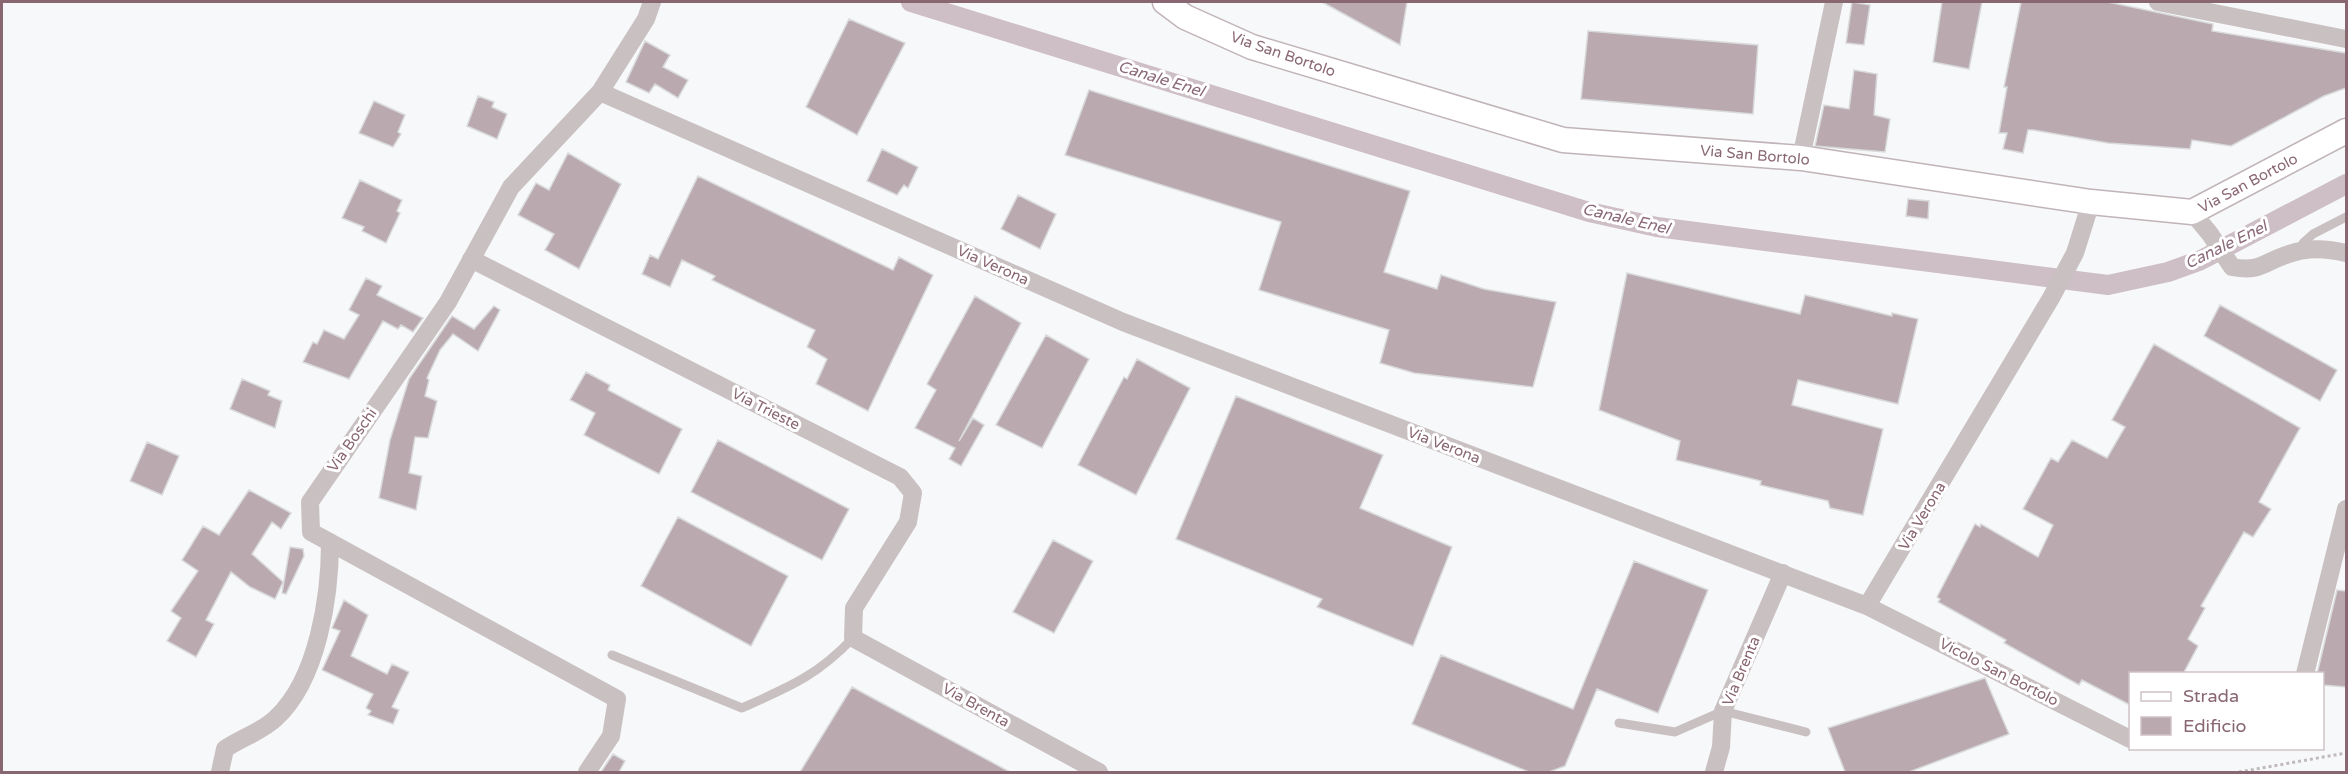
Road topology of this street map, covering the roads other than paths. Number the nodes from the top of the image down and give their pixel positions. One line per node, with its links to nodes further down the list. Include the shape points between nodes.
1 (652, 2): 6 (street, Via Boschi, via 646,20)
2 (1165, 2): 8 (street, Via San Bortolo, via 1185,16 1252,47 1563,141)
3 (1834, 2): 8 (street)
4 (2158, 2): 5 (street)
5 (2346, 39)
6 (600, 92): 14 (street, Via Boschi, via 511,187); 17 (street, Via Verona, via 1123,322)
7 (2346, 131): 10 (street, Via San Bortolo)
8 (1801, 158): 9 (street, Via San Bortolo)
9 (2091, 202): 10 (street, Via San Bortolo); 18 (street, Via Verona, via 2075,253 2051,297)
10 (2192, 212): 12 (street, via 2232,267 2252,270)
11 (2346, 217): 12 (lane, via 2313,234 2303,243)
12 (2303, 250): 13 (street)
13 (2346, 253)
14 (471, 259): 16 (street, Via Boschi, via 448,302 310,502 311,532); 19 (street, Via Trieste, via 900,477 913,493 908,522 854,608)
15 (2346, 509): 21 (street)
16 (330, 542): 26 (street, via 330,582 303,679 286,709 274,720 225,748); 27 (street, Via Boschi, via 617,699 611,736)
17 (1783, 573): 18 (street, Via Verona); 22 (street, Via Brenta)
18 (1868, 606): 25 (street, Vicolo San Bortolo)
19 (853, 638): 20 (lane, via 830,663 794,685 742,708); 28 (street, Via Brenta)
20 (612, 655)
21 (2305, 672)
22 (1723, 711): 23 (lane, via 1675,732); 24 (lane); 29 (street, Via Brenta, via 1721,747)
23 (1619, 723)
24 (1806, 732)
25 (2129, 738)
26 (220, 772)
27 (587, 772)
28 (1099, 772)
29 (1714, 772)

